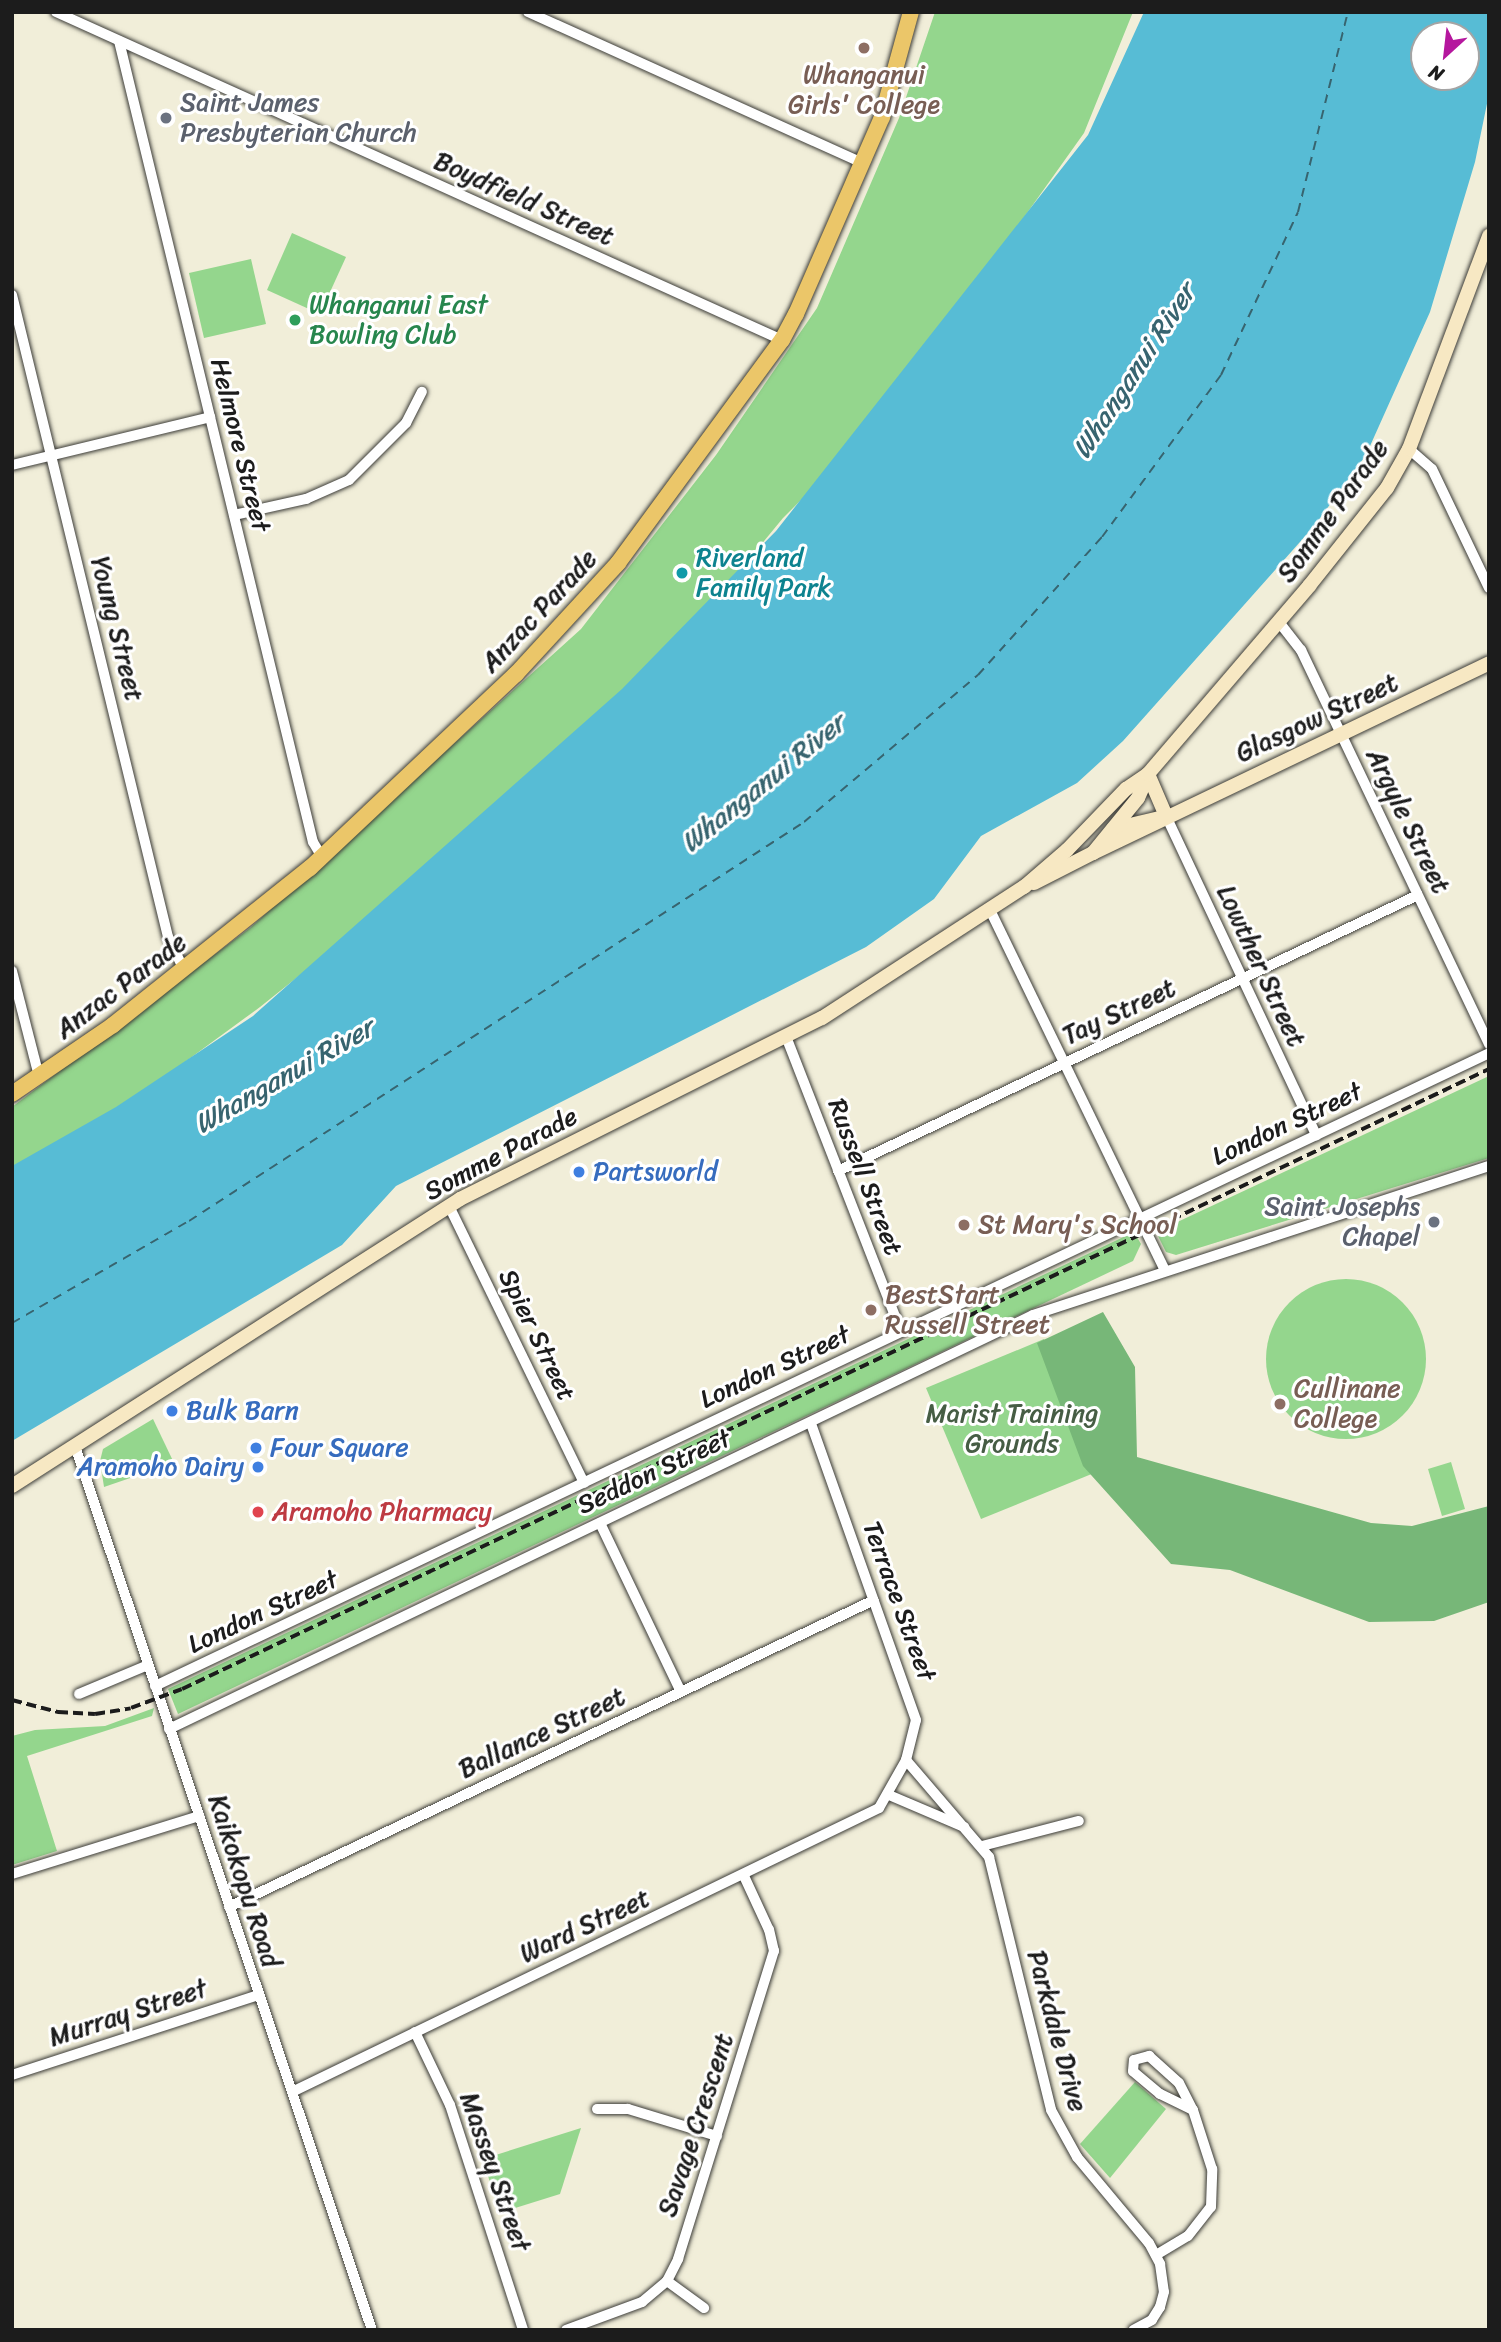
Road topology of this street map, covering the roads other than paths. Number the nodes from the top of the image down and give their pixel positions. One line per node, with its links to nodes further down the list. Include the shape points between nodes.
1 (56, 12): 4 (street, Boydfield Street)
2 (528, 12): 5 (street)
3 (911, 12): 5 (main road, Anzac Parade, via 889,97)
4 (119, 41): 8 (street, Boydfield Street); 10 (street, Helmore Street)
5 (862, 163): 8 (main road, Anzac Parade)
6 (1489, 236): 11 (main road, Somme Parade)
7 (12, 295): 12 (street, Young Street)
8 (782, 340): 24 (main road, Anzac Parade, via 618,563 561,627)
9 (422, 392): 14 (street, via 406,423 349,480 306,499)
10 (210, 417): 12 (street); 14 (street, Helmore Street)
11 (1409, 449): 15 (street, via 1432,470); 16 (main road, Somme Parade, via 1387,488)
12 (51, 456): 13 (street); 28 (street, Young Street, via 168,937)
13 (12, 465)
14 (234, 515): 24 (street, Helmore Street, via 313,842)
15 (1489, 588)
16 (1279, 622): 18 (street, Argyle Street, via 1295,638); 19 (main road, Somme Parade)
17 (1489, 663): 18 (main road, Glasgow Street)
18 (1341, 734): 20 (main road, Glasgow Street); 26 (street, Argyle Street)
19 (1148, 774): 20 (main road); 21 (main road, Somme Parade, via 1138,798); 22 (main road, Somme Parade, via 1126,789)
20 (1166, 817): 21 (main road, Glasgow Street); 23 (main road, Glasgow Street); 30 (street, Lowther Street)
21 (1115, 828): 22 (main road, Glasgow Street); 23 (main road, Somme Parade)
22 (1068, 850): 25 (main road, Somme Parade)
23 (1093, 853): 25 (main road, Somme Parade)
24 (322, 857): 28 (main road, Anzac Parade)
25 (1024, 887): 27 (main road, Somme Parade)
26 (1418, 894): 30 (street, Tay Street); 32 (street, Argyle Street)
27 (989, 908): 31 (main road, Somme Parade); 34 (street)
28 (184, 970): 35 (main road, Anzac Parade)
29 (12, 971): 35 (street)
30 (1242, 979): 34 (street, Tay Street); 37 (street, Lowther Street)
31 (787, 1039): 39 (street, Russell Street); 40 (main road, Somme Parade)
32 (1489, 1044)
33 (1489, 1053): 37 (street, London Street)
34 (1066, 1062): 39 (street, Tay Street); 41 (street)
35 (39, 1076): 36 (main road, Anzac Parade)
36 (12, 1094)
37 (1316, 1135): 41 (street, London Street)
38 (1489, 1166): 42 (street, Seddon Street)
39 (838, 1171): 43 (street, Russell Street)
40 (449, 1206): 45 (main road, Somme Parade); 46 (street, Spier Street)
41 (1140, 1218): 42 (street); 43 (street, London Street)
42 (1164, 1269): 44 (street, Seddon Street, via 1033,1315)
43 (901, 1332): 46 (street, London Street)
44 (811, 1423): 48 (street, Seddon Street); 49 (street, Terrace Street)
45 (75, 1446): 47 (main road, Somme Parade); 50 (street, Kaikokopu Road)
46 (584, 1483): 51 (street, London Street)
47 (12, 1486)
48 (600, 1523): 52 (street); 54 (street, Seddon Street)
49 (874, 1600): 52 (street, Ballance Street); 55 (street, Terrace Street, via 916,1720)
50 (148, 1665): 51 (street, Kaikokopu Road); 53 (street)
51 (155, 1686): 54 (street, Kaikokopu Road)
52 (681, 1692): 63 (street, Ballance Street)
53 (79, 1695)
54 (169, 1729): 57 (street, Kaikokopu Road)
55 (906, 1760): 56 (street, Terrace Street); 59 (street, Parkdale Drive)
56 (889, 1795): 59 (street, Parkdale Drive); 62 (street, Ward Street, via 869,1817)
57 (199, 1816): 61 (street); 63 (street, Kaikokopu Road)
58 (1079, 1821): 60 (street)
59 (969, 1830): 60 (street, Parkdale Drive)
60 (982, 1846): 71 (street, Parkdale Drive, via 993,1867 1051,2110 1077,2157)
61 (12, 1874)
62 (744, 1876): 65 (street, Ward Street); 70 (street, Savage Crescent, via 774,1951)
63 (229, 1907): 64 (street, Kaikokopu Road)
64 (258, 1995): 66 (street, Murray Street); 67 (street, Kaikokopu Road)
65 (415, 2032): 67 (street, Ward Street); 75 (street, Massey Street, via 450,2105)
66 (12, 2075)
67 (294, 2091): 74 (street, Kaikokopu Road)
68 (597, 2109): 70 (street, via 628,2109)
69 (1193, 2110): 69 (street, via 1152,2088 1133,2071 1134,2060 1144,2055 1153,2059 1179,2083); 71 (street, via 1212,2169 1211,2207 1188,2236)
70 (717, 2136): 72 (street, Savage Crescent)
71 (1156, 2255): 77 (street, Parkdale Drive, via 1163,2299 1152,2320)
72 (667, 2281): 73 (street); 76 (street, via 623,2312)
73 (704, 2308)
74 (372, 2330)
75 (523, 2330)
76 (566, 2330)
77 (1133, 2330)

